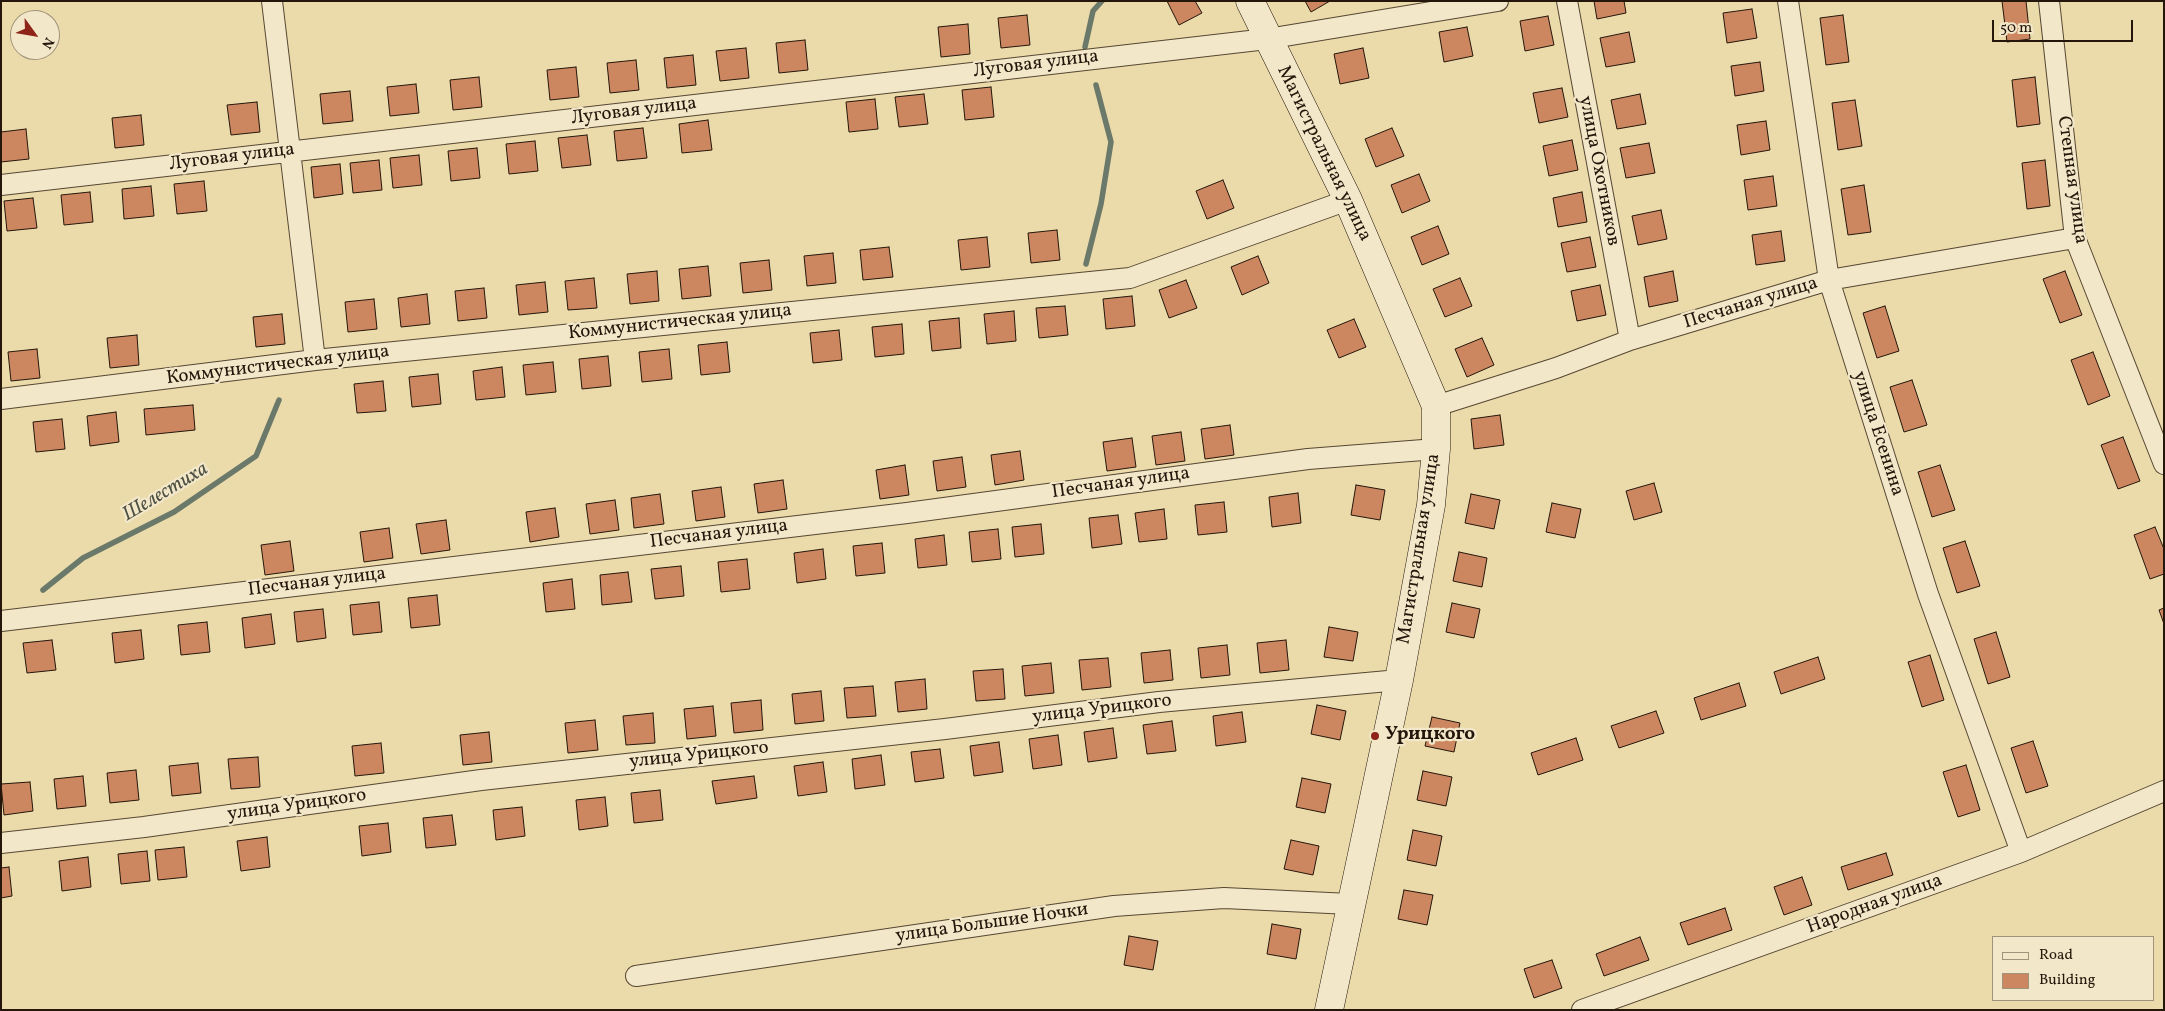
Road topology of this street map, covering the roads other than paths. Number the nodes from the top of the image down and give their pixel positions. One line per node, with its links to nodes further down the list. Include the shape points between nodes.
1 (272, 1): 8 (street)
2 (1250, 1): 7 (street, Магистральная улица)
3 (1498, 1): 7 (street)
4 (1567, 1): 13 (street, улица Охотников)
5 (1788, 1): 12 (street, улица Есенина)
6 (2048, 1): 11 (street, Степная улица)
7 (1267, 39): 8 (street, Луговая улица); 10 (street, Магистральная улица)
8 (292, 152): 9 (street, Луговая улица); 14 (street)
9 (1, 185)
10 (1348, 200): 14 (street, Коммунистическая улица, via 1130,278); 16 (street, Магистральная улица)
11 (2075, 238): 12 (street, Песчаная улица); 18 (street, Степная улица)
12 (1829, 280): 13 (street, Песчаная улица); 23 (street, улица Есенина, via 1928,594)
13 (1630, 340): 16 (street, Песчаная улица, via 1556,368)
14 (315, 360): 15 (street, Коммунистическая улица)
15 (1, 399)
16 (1436, 406): 17 (street, Магистральная улица)
17 (1436, 449): 19 (street, Песчаная улица, via 1308,459 897,514); 20 (street, Магистральная улица, via 1431,505)
18 (2164, 464)
19 (1, 621)
20 (1399, 680): 22 (street, улица Урицкого, via 1159,702 482,780 144,827); 24 (street, Магистральная улица)
21 (2164, 791): 23 (street, Народная улица)
22 (1, 843)
23 (2021, 852): 27 (street, Народная улица)
24 (1350, 904): 25 (street, улица Большие Ночки, via 1224,898 1114,906); 26 (street, Магистральная улица)
25 (636, 976)
26 (1328, 1010)
27 (1582, 1010)

